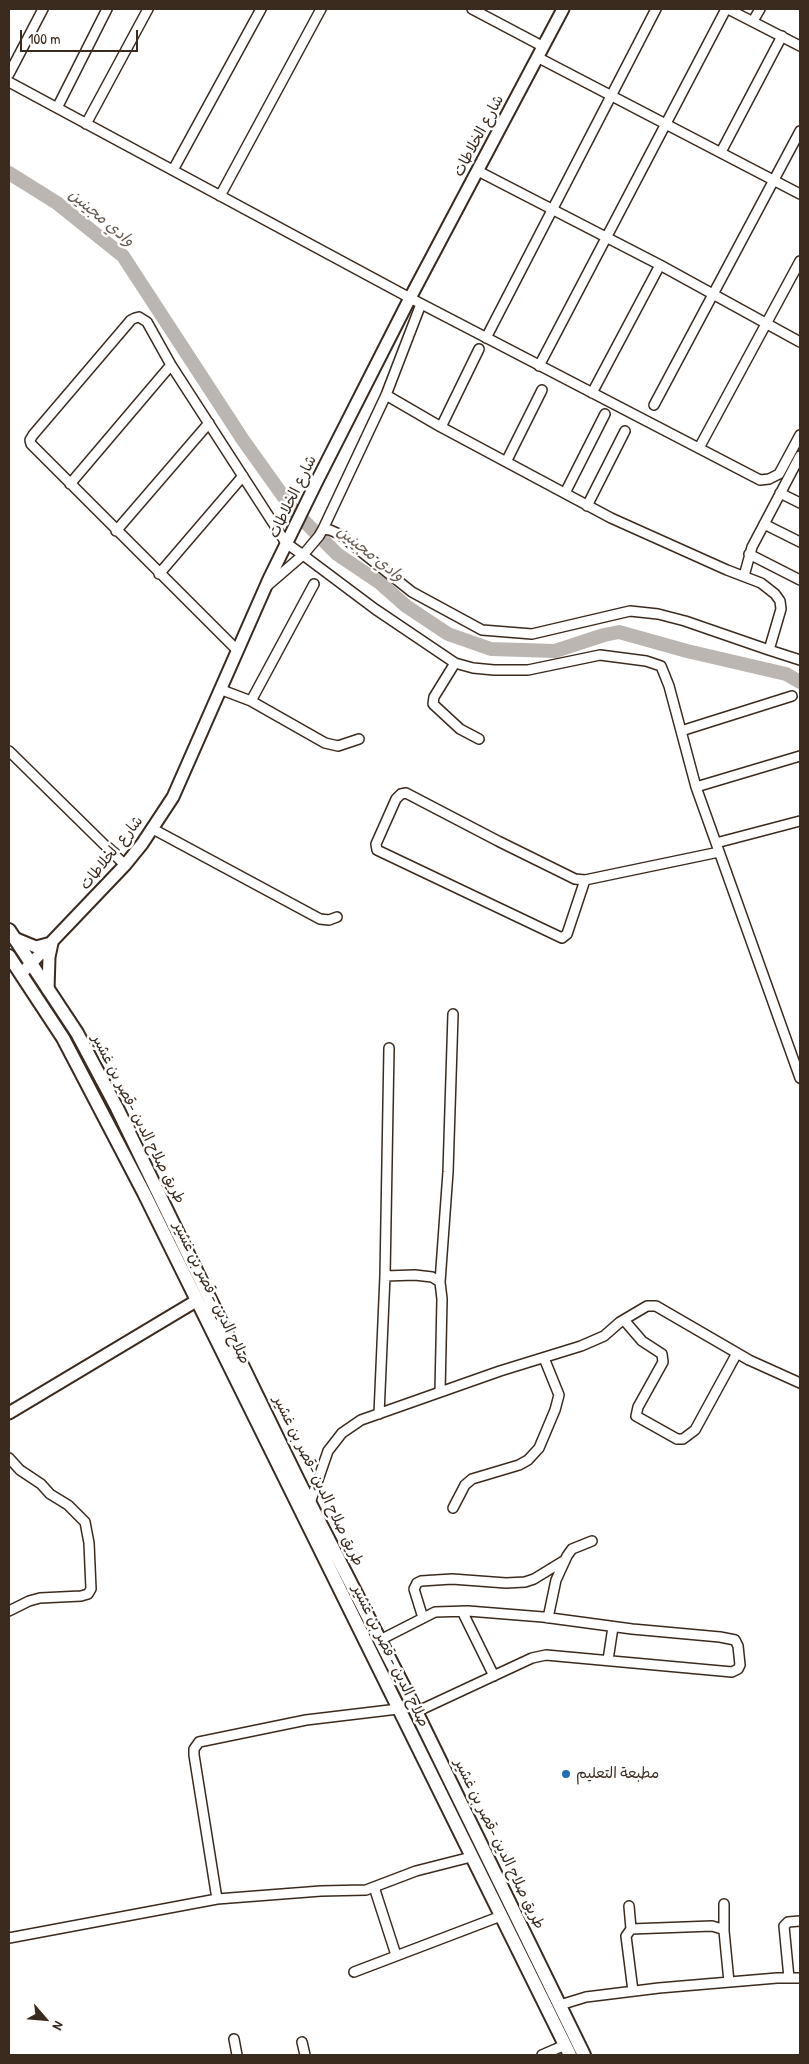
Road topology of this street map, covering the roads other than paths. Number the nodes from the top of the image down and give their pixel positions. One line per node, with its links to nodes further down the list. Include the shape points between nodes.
1 (43, 9): 15 (street)
2 (108, 9): 18 (street)
3 (148, 9): 19 (street)
4 (262, 9): 23 (street)
5 (321, 9): 27 (street)
6 (472, 9): 14 (street)
7 (562, 9): 14 (main road, شارع الخلاطات)
8 (656, 9): 17 (street)
9 (727, 9): 11 (street); 20 (street)
10 (760, 9): 11 (street)
11 (753, 21): 12 (street)
12 (782, 36): 13 (street); 22 (street)
13 (800, 46)
14 (540, 52): 17 (street); 24 (main road, شارع الخلاطات)
15 (9, 74)
16 (9, 82): 18 (street)
17 (611, 96): 20 (street); 28 (street)
18 (56, 108): 19 (street)
19 (86, 124): 23 (street)
20 (665, 124): 22 (street); 29 (street)
21 (800, 131): 25 (street)
22 (721, 152): 25 (street)
23 (173, 170): 27 (street)
24 (478, 171): 28 (street); 33 (main road, شارع الخلاطات)
25 (774, 180): 26 (street); 32 (street)
26 (800, 194)
27 (220, 196): 33 (street)
28 (552, 210): 29 (street); 36 (street)
29 (606, 237): 31 (street); 40 (street)
30 (800, 261): 35 (street)
31 (660, 265): 32 (street); 42 (street)
32 (713, 294): 35 (street); 44 (street)
33 (410, 298): 34 (street); 63 (main road, شارع الخلاطات)
34 (421, 304): 36 (street); 43 (street)
35 (767, 324): 37 (street); 50 (street)
36 (486, 338): 40 (street)
37 (800, 342)
38 (479, 349): 47 (street)
39 (171, 365): 46 (street); 54 (street); 54 (street, via 147,322 139,317 131,320 30,440 35,450)
40 (539, 366): 42 (street)
41 (542, 390): 52 (street)
42 (592, 393): 50 (street)
43 (386, 395): 47 (street); 60 (street)
44 (654, 405)
45 (605, 414): 55 (street)
46 (209, 423): 53 (street); 61 (street)
47 (442, 427): 52 (street)
48 (625, 431): 58 (street)
49 (800, 435): 50 (street, via 779,474 766,480 760,480)
50 (699, 448)
51 (800, 456): 56 (street)
52 (506, 462): 55 (street)
53 (243, 476): 63 (street); 66 (street)
54 (70, 484): 61 (street)
55 (565, 493): 58 (street)
56 (780, 493): 57 (street); 59 (street)
57 (800, 503)
58 (587, 506): 67 (street)
59 (764, 524): 62 (street); 64 (street)
60 (323, 529): 65 (street); 71 (street, via 339,534 412,592 482,630 532,634 630,611 685,621)
61 (116, 531): 66 (street)
62 (800, 542)
63 (286, 543): 65 (street); 70 (main road, شارع الخلاطات)
64 (749, 554): 67 (street); 68 (street)
65 (303, 555): 70 (street); 74 (street)
66 (159, 574): 72 (street)
67 (744, 576): 71 (street, via 770,590 780,601 780,618)
68 (800, 580)
69 (314, 584): 77 (street)
70 (265, 588): 72 (main road, شارع الخلاطات)
71 (769, 650): 73 (street)
72 (238, 651): 75 (main road, شارع الخلاطات)
73 (800, 660)
74 (454, 663): 78 (street, via 494,670 528,670 600,655 656,664 664,671); 79 (street, via 433,704 460,729)
75 (222, 690): 77 (street); 85 (main road, شارع الخلاطات, via 174,797)
76 (792, 696): 78 (street)
77 (251, 701): 80 (street, via 325,743 338,746)
78 (681, 731): 83 (street)
79 (480, 738)
80 (359, 739)
81 (9, 751): 88 (street)
82 (800, 756): 83 (street)
83 (696, 787): 86 (street)
84 (800, 821): 86 (street)
85 (152, 829): 88 (main road, شارع الخلاطات); 90 (street, via 320,919)
86 (716, 843): 87 (street)
87 (719, 852): 89 (street); 101 (street)
88 (125, 865): 92 (main road, شارع الخلاطات)
89 (585, 880): 89 (street, via 572,878 406,793 396,799 376,844 377,850 562,938 567,934)
90 (337, 917)
91 (11, 934): 92 (main road, via 36,947); 94 (highway, طريق صلاح الدين -قصر بن غشير)
92 (52, 942): 94 (main road, شارع الخلاطات); 96 (main road)
93 (9, 956): 95 (highway, صلاح الدين - قصر بن غشير)
94 (31, 964): 95 (main road, شارع الخلاطات); 96 (highway, طريق صلاح الدين -قصر بن غشير)
95 (21, 974): 99 (highway, صلاح الدين - قصر بن غشير)
96 (48, 990): 98 (highway, طريق صلاح الدين -قصر بن غشير)
97 (453, 1014): 103 (street, via 448,1172)
98 (77, 1033): 99 (highway); 113 (highway, طريق صلاح الدين -قصر بن غشير, via 118,1108)
99 (63, 1038): 104 (highway, صلاح الدين - قصر بن غشير)
100 (390, 1048): 102 (street)
101 (800, 1078)
102 (386, 1276): 103 (street, via 415,1275 436,1278); 111 (street)
103 (440, 1282): 109 (street)
104 (196, 1301): 110 (main road); 125 (highway, صلاح الدين - قصر بن غشير)
105 (624, 1320): 106 (street, via 642,1308 656,1306); 106 (street, via 642,1341 662,1354 663,1362 636,1416 677,1438 683,1439 695,1430); 107 (street, via 604,1336)
106 (737, 1353): 108 (street)
107 (544, 1358): 109 (street); 114 (street, via 559,1395 539,1448 519,1465 472,1479 465,1485)
108 (800, 1383)
109 (440, 1392): 111 (street)
110 (9, 1413)
111 (379, 1414): 113 (street, via 361,1420 335,1440)
112 (9, 1458): 117 (street, via 85,1522 90,1583 88,1594 40,1598)
113 (310, 1502): 122 (highway, طريق صلاح الدين -قصر بن غشير)
114 (453, 1508)
115 (592, 1541): 116 (street, via 572,1549)
116 (565, 1560): 119 (street, via 525,1582 421,1581 414,1589); 120 (street, via 556,1580)
117 (9, 1611)
118 (462, 1611): 119 (street, via 436,1612); 120 (street); 124 (street)
119 (423, 1618): 122 (street)
120 (548, 1618): 121 (street)
121 (613, 1627): 123 (street); 123 (street, via 732,1639 738,1646 740,1665 732,1672)
122 (380, 1640): 126 (highway, طريق صلاح الدين -قصر بن غشير)
123 (608, 1660): 124 (street, via 546,1655)
124 (494, 1676): 126 (street)
125 (398, 1709): 127 (highway, صلاح الدين - قصر بن غشير); 129 (street, via 315,1719 199,1742 194,1755)
126 (416, 1712): 143 (highway, طريق صلاح الدين -قصر بن غشير)
127 (471, 1857): 128 (street); 132 (highway, صلاح الدين - قصر بن غشير)
128 (374, 1886): 129 (street, via 366,1890); 137 (street)
129 (218, 1900): 136 (street)
130 (724, 1904): 135 (street)
131 (628, 1906): 134 (street)
132 (501, 1916): 137 (street); 146 (highway, صلاح الدين - قصر بن غشير)
133 (800, 1921): 139 (street, via 788,1922 784,1926)
134 (631, 1929): 135 (street, via 712,1926); 142 (street, via 626,1936)
135 (724, 1931): 141 (street)
136 (9, 1938)
137 (396, 1955): 138 (street)
138 (354, 1972)
139 (790, 1978): 140 (street); 141 (street)
140 (800, 1978)
141 (729, 1982): 142 (street)
142 (633, 1991): 143 (street, via 586,1997)
143 (560, 2005): 150 (highway, طريق صلاح الدين -قصر بن غشير)
144 (234, 2039): 147 (street)
145 (302, 2042): 148 (street)
146 (568, 2050): 149 (street)
147 (237, 2055)
148 (304, 2055)
149 (542, 2055)
150 (584, 2055)

